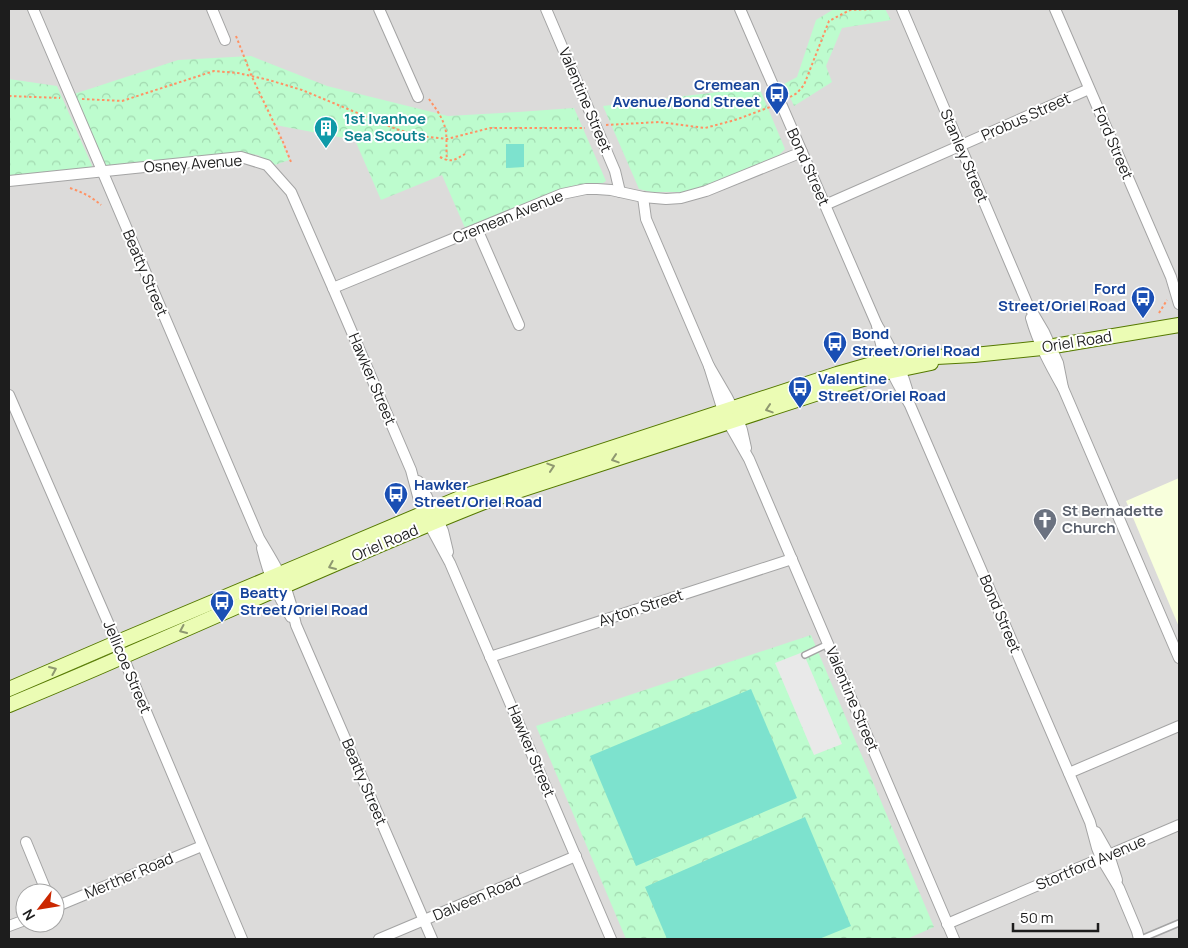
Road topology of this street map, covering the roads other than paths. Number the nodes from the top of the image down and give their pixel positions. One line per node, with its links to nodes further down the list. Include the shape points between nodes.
1 (33, 9): 13 (street, Beatty Street)
2 (212, 9): 8 (street)
3 (380, 9): 10 (street)
4 (546, 9): 15 (street, Valentine Street, via 615,171)
5 (740, 9): 12 (street, Bond Street, via 776,104)
6 (902, 9): 11 (street, Stanley Street)
7 (1055, 9): 9 (street, Ford Street)
8 (225, 40)
9 (1089, 89): 11 (street, Probus Street); 19 (street, Ford Street)
10 (423, 97)
11 (960, 146): 17 (street, Probus Street); 25 (street, Stanley Street, via 1027,303 1035,333)
12 (802, 152): 16 (street, Cremean Avenue, via 691,196); 17 (street, Bond Street)
13 (101, 171): 14 (street, Osney Avenue); 20 (street, Osney Avenue, via 241,158 267,165 290,192); 31 (street, Beatty Street)
14 (9, 180)
15 (620, 192): 16 (street, Cremean Avenue); 18 (street, Cremean Avenue, via 592,189 562,194)
16 (643, 197): 28 (street, Valentine Street, via 646,219 709,366 718,400)
17 (825, 205): 26 (street, Bond Street, via 886,340)
18 (477, 229): 20 (street, Cremean Avenue); 23 (street)
19 (1171, 277): 21 (street, Ford Street); 22 (street, Ford Street)
20 (333, 288): 29 (street, Hawker Street, via 410,470 427,497)
21 (1174, 294)
22 (1179, 304)
23 (519, 325)
24 (1179, 325): 25 (main road, Oriel Road)
25 (1046, 348): 26 (main road, Oriel Road); 37 (street, Stanley Street, via 1049,364 1063,388)
26 (893, 365): 28 (main road, Oriel Road, via 846,384); 41 (street, Bond Street, via 905,381 910,406)
27 (9, 395): 32 (street, Jellicoe Street)
28 (730, 415): 29 (main road, Oriel Road, via 492,500); 30 (street, Valentine Street, via 742,430 749,459)
29 (431, 517): 31 (main road, Oriel Road); 36 (street, Hawker Street, via 443,532 450,562)
30 (792, 559): 33 (street, Valentine Street); 36 (street, Ayton Street)
31 (277, 582): 32 (main road, Oriel Road); 35 (main road, Oriel Road, one-way to 35); 49 (street, Beatty Street, via 289,597 296,625)
32 (116, 642): 35 (street, Jellicoe Street); 38 (main road, Oriel Road, one-way to 32)
33 (828, 644): 34 (lane); 51 (street, Valentine Street)
34 (804, 655)
35 (123, 657): 39 (main road, Oriel Road); 44 (street, Jellicoe Street)
36 (490, 657): 45 (street, Hawker Street)
37 (1179, 658)
38 (9, 689)
39 (9, 705)
40 (1179, 726): 41 (street)
41 (1069, 773): 46 (street, Bond Street, via 1090,822 1097,848)
42 (1179, 825): 46 (street, Stortford Avenue)
43 (26, 842): 47 (street)
44 (202, 846): 48 (street, Merther Road); 52 (street, Jellicoe Street)
45 (576, 856): 49 (street, Dalveen Road); 55 (street, Hawker Street)
46 (1105, 856): 51 (street, Stortford Avenue); 57 (street, Bond Street)
47 (43, 883)
48 (65, 903)
49 (424, 921): 53 (street, Dalveen Road); 54 (street, Beatty Street)
50 (1179, 923): 57 (lane)
51 (947, 924): 56 (street, Valentine Street)
52 (242, 939)
53 (379, 939)
54 (432, 939)
55 (611, 939)
56 (954, 939)
57 (1140, 939)

